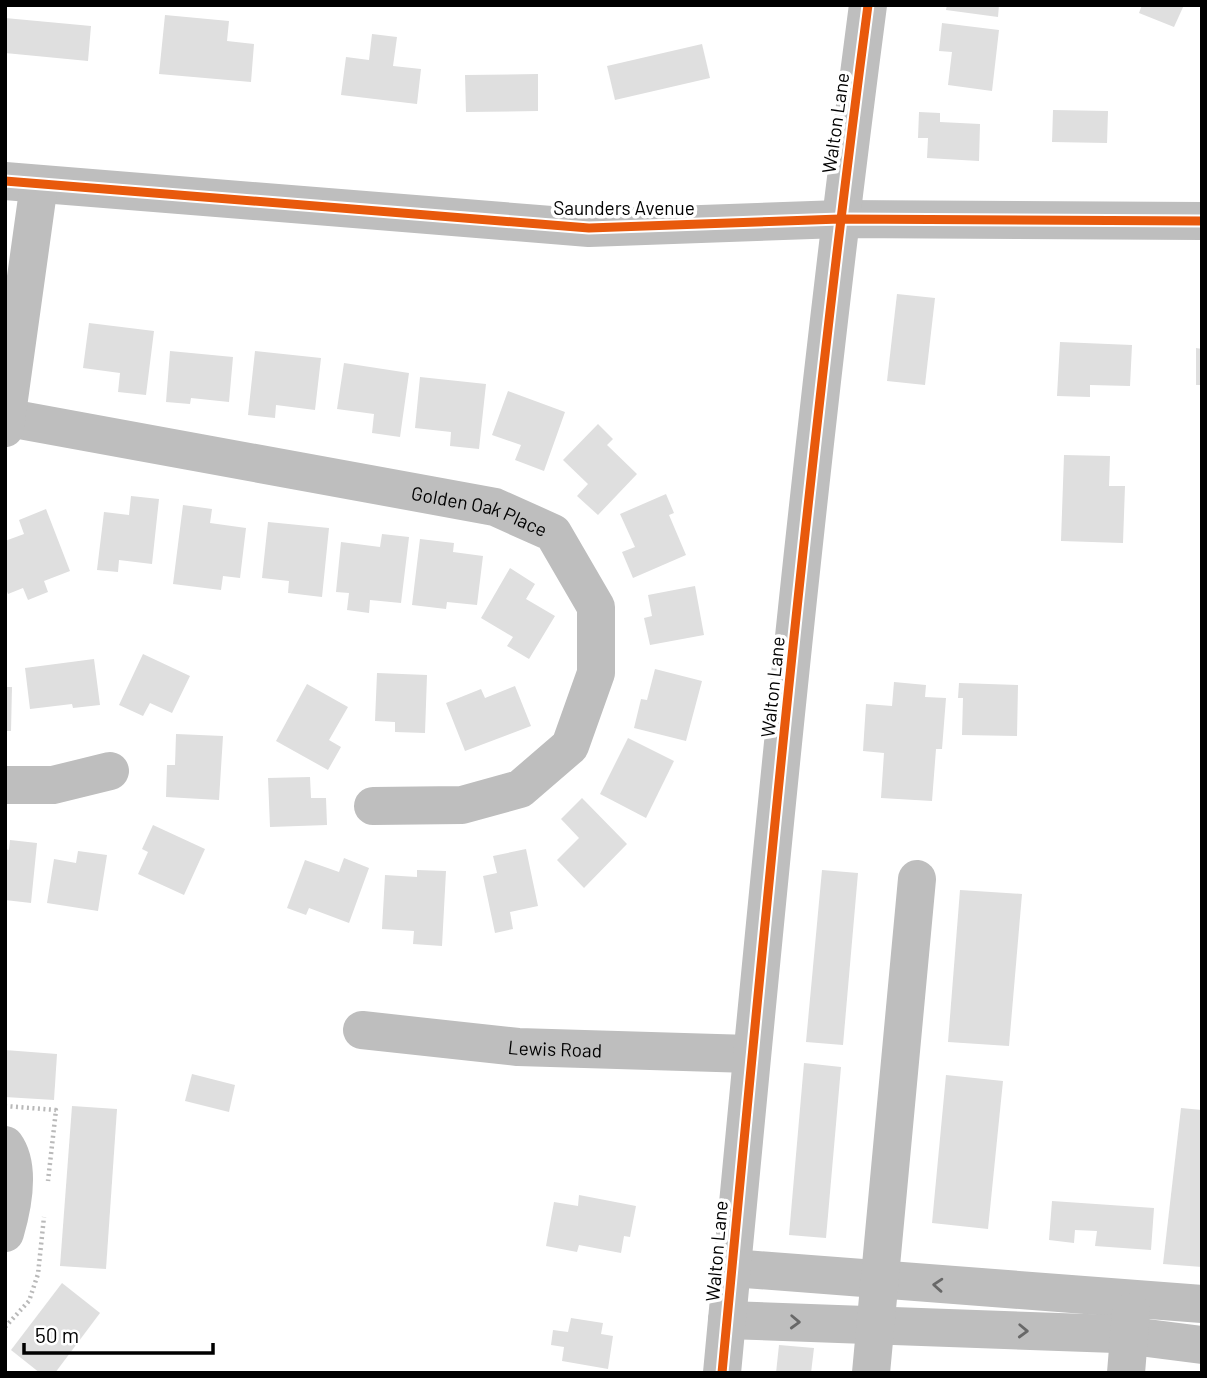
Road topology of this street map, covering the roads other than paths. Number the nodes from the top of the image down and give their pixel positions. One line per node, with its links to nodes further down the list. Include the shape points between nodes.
1 (868, 5): 3 (street, Walton Lane)
2 (22, 182): 3 (street, Saunders Avenue, via 589,228); 5 (street)
3 (840, 219): 4 (street, Saunders Avenue); 11 (street, Walton Lane)
4 (1202, 221)
5 (7, 423): 8 (street, Golden Oak Place, via 495,507 552,533 596,607 596,673 570,746 520,789 462,804)
6 (110, 771): 7 (street, via 53,785)
7 (5, 785)
8 (373, 806)
9 (917, 879): 15 (street)
10 (362, 1030): 11 (street, Lewis Road, via 518,1047)
11 (750, 1054): 14 (street, Walton Lane)
12 (5, 1145): 13 (street, via 11,1154 12,1206)
13 (5, 1234)
14 (732, 1268): 15 (street); 17 (street, Walton Lane)
15 (879, 1280): 18 (street); 19 (street, one-way to 15)
16 (1202, 1304): 19 (street)
17 (727, 1320): 18 (street, one-way to 18); 21 (street, Walton Lane)
18 (875, 1325): 19 (street, one-way to 19); 22 (street)
19 (1129, 1336): 20 (street)
20 (1202, 1345)
21 (722, 1373)
22 (871, 1373)

